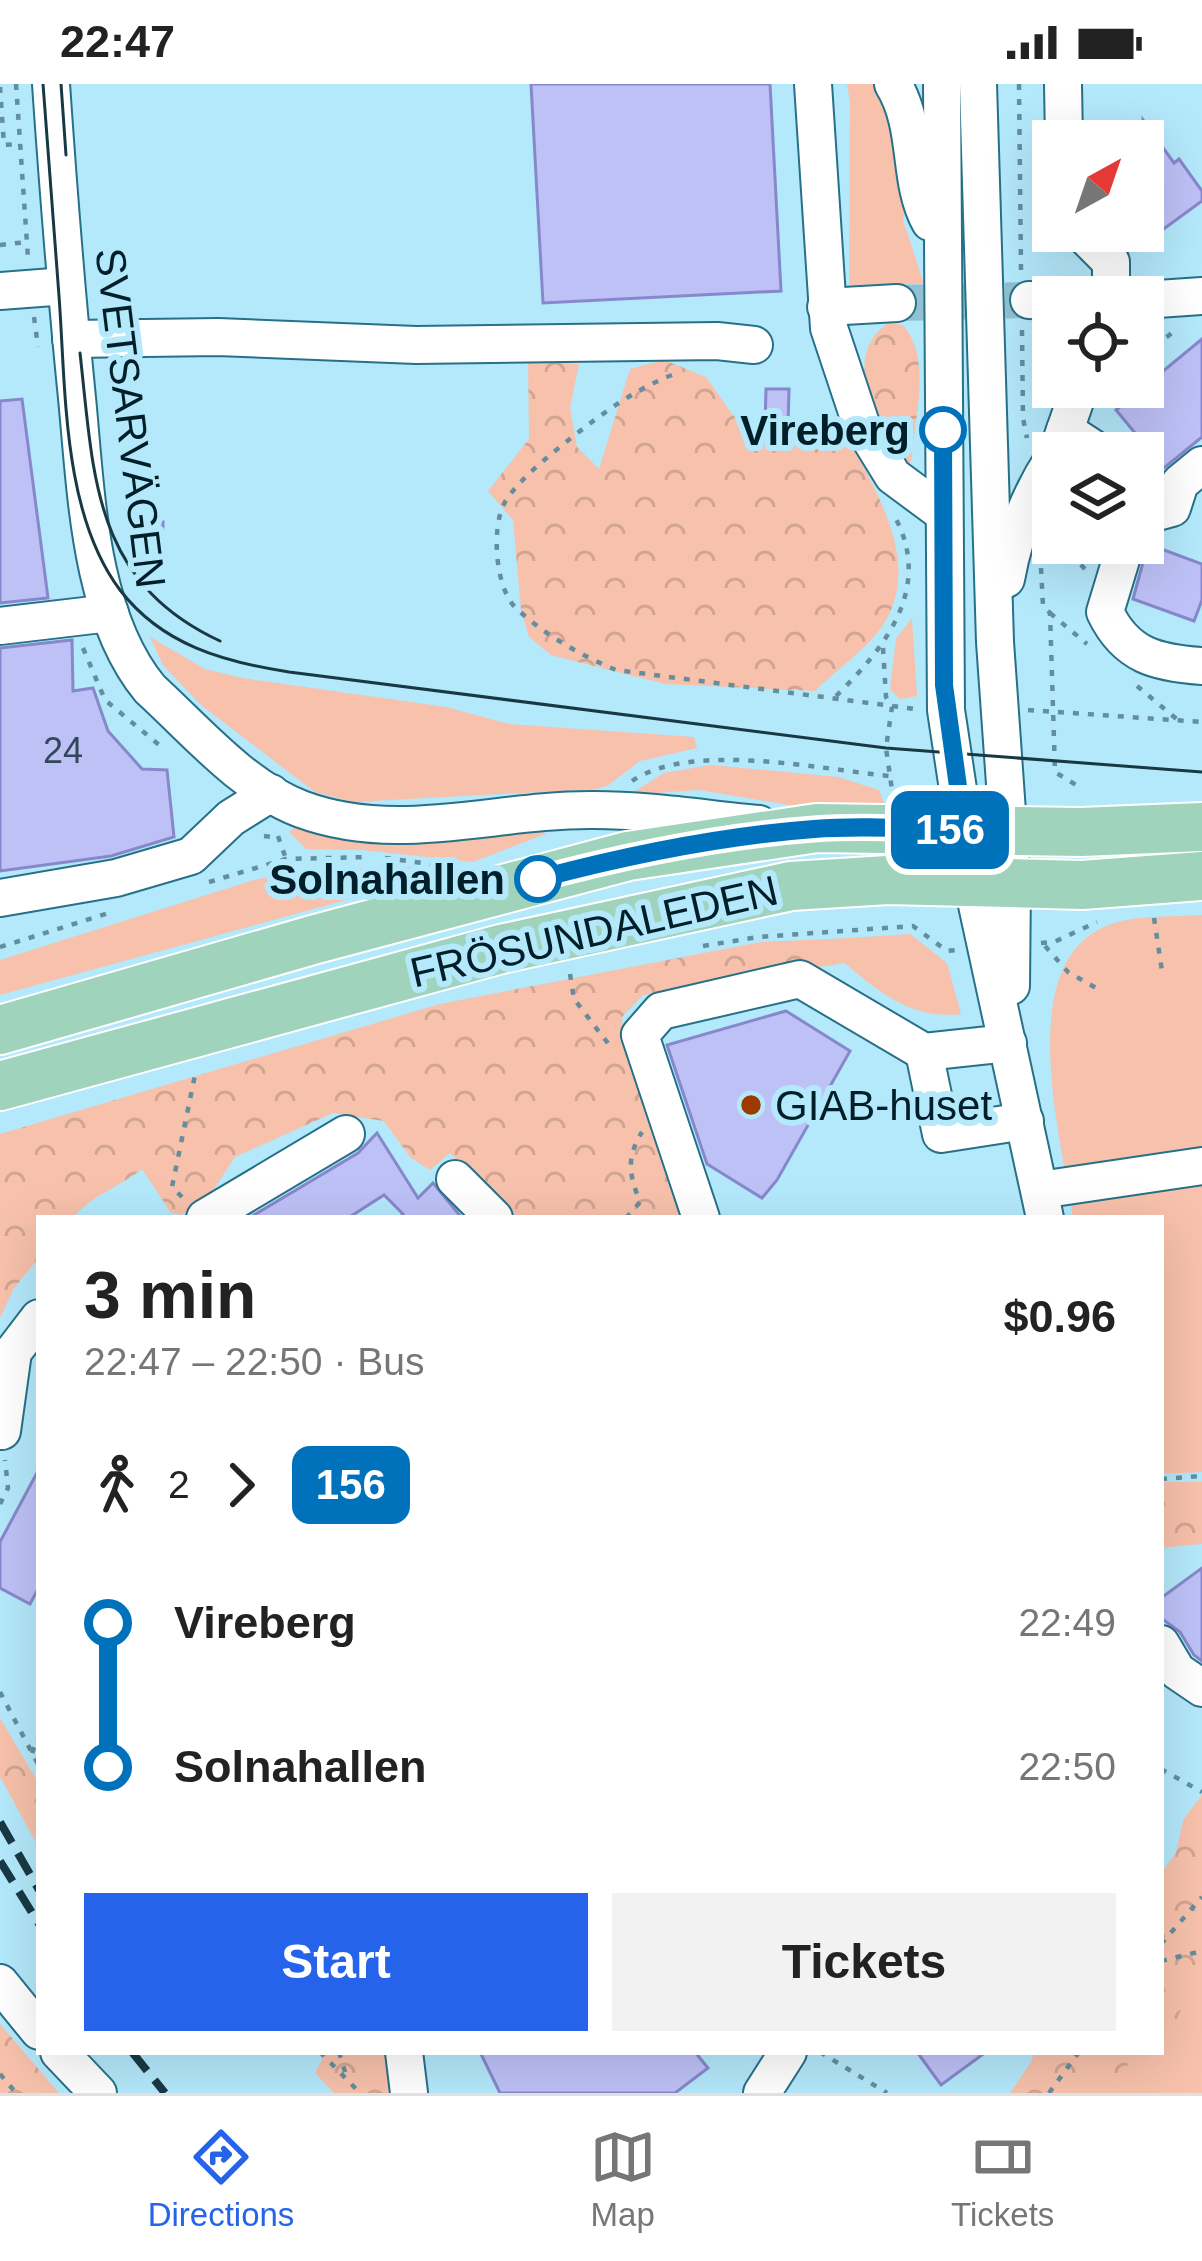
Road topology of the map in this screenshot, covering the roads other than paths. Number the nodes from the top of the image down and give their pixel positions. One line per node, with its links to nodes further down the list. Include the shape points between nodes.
1 (51, 84): 9 (street, SVETSARVÄGEN)
2 (813, 84): 12 (street)
3 (893, 84): 8 (street, via 912,130 922,208)
4 (942, 84): 8 (street)
5 (978, 84): 23 (street)
6 (1063, 84): 7 (street)
7 (1064, 120)
8 (944, 245): 18 (street)
9 (32, 288): 14 (street, SVETSARVÄGEN)
10 (896, 302): 12 (street)
11 (1164, 304): 13 (street)
12 (826, 307): 18 (street, via 860,424 892,476)
13 (1194, 309)
14 (71, 340): 15 (street); 21 (street, SVETSARVÄGEN)
15 (754, 345)
16 (1202, 465): 19 (street, via 1180,483)
17 (1032, 499): 23 (street, via 1018,528)
18 (943, 513): 28 (street, via 944,685)
19 (1166, 514)
20 (1120, 564): 24 (street, via 1105,612 1115,634 1137,654)
21 (110, 614): 22 (street); 25 (street, SVETSARVÄGEN, via 150,689)
22 (0, 626)
23 (995, 642): 28 (street)
24 (1202, 666)
25 (271, 793): 27 (street, SVETSARVÄGEN, via 363,825 592,810); 31 (street, via 191,856)
26 (1202, 827): 28 (main road, FRÖSUNDALEDEN)
27 (817, 829): 28 (main road, FRÖSUNDALEDEN); 32 (main road, FRÖSUNDALEDEN, via 628,856)
28 (986, 831): 30 (street)
29 (1202, 876): 30 (main road, FRÖSUNDALEDEN)
30 (992, 882): 33 (street); 35 (main road, FRÖSUNDALEDEN, via 791,886 649,914)
31 (0, 898)
32 (0, 1030)
33 (1009, 1043): 34 (street); 36 (street)
34 (924, 1052): 36 (street, via 941,1134); 43 (street, via 800,979 661,1011 640,1035)
35 (0, 1086)
36 (1025, 1121): 40 (street)
37 (346, 1134): 41 (street)
38 (1202, 1166): 40 (street)
39 (455, 1179): 42 (street)
40 (1042, 1204)
41 (196, 1210)
42 (491, 1215)
43 (700, 1215)
44 (36, 1322): 45 (street, via 13,1352)
45 (2, 1431)
46 (1164, 1649): 47 (street, via 1177,1671)
47 (1202, 1688)
48 (0, 1983): 49 (street)
49 (36, 2027)
50 (62, 2055): 52 (street)
51 (404, 2055): 53 (street)
52 (98, 2093)
53 (409, 2093)

